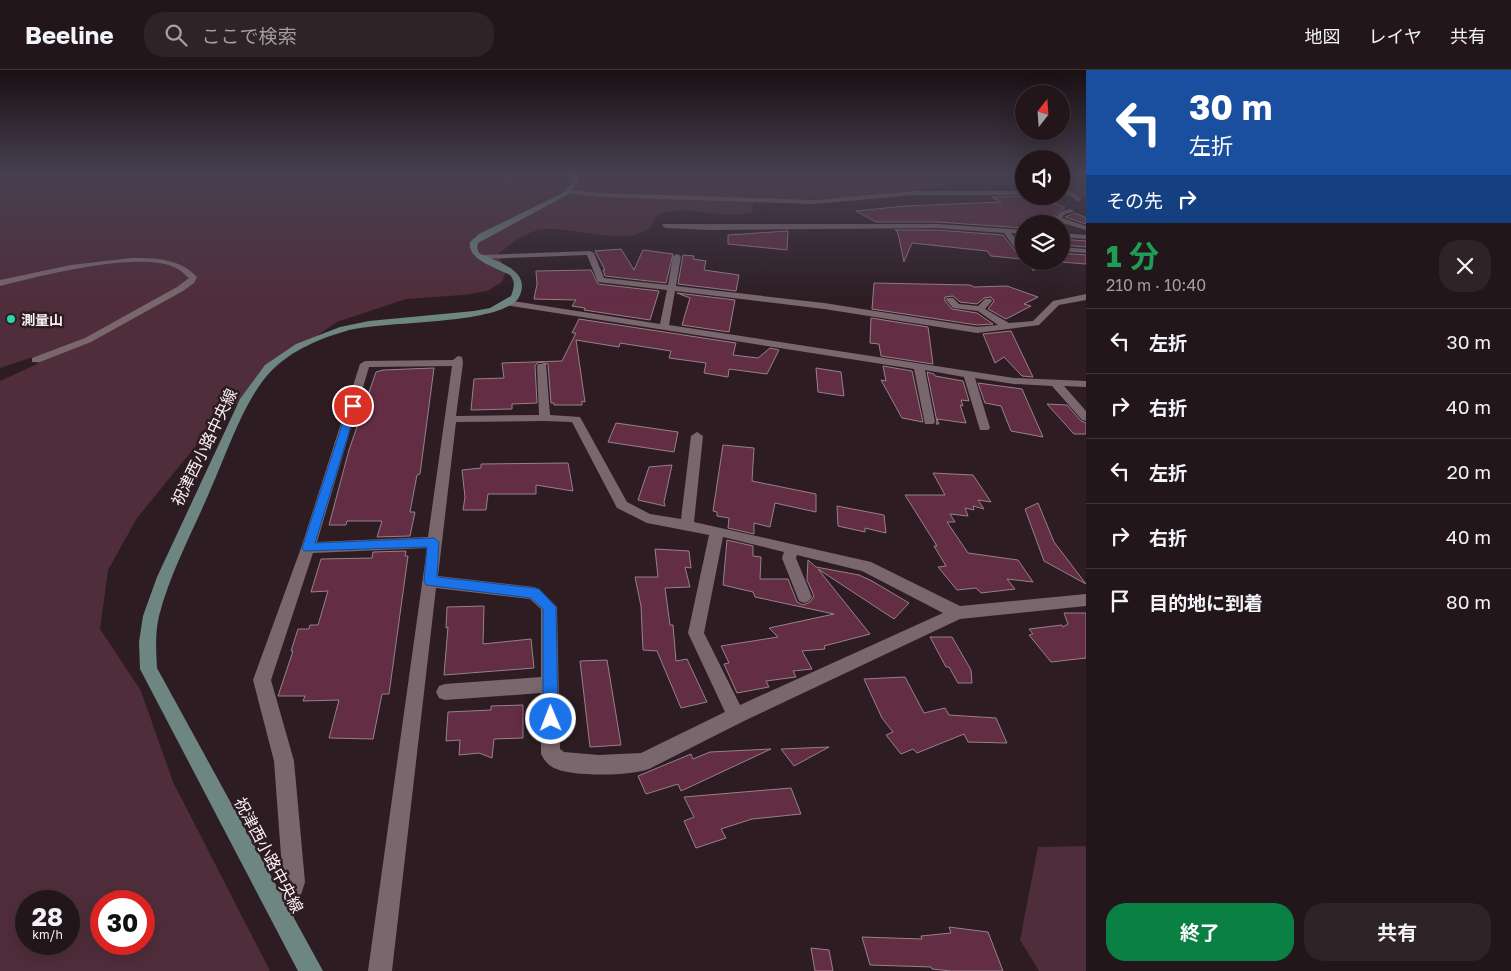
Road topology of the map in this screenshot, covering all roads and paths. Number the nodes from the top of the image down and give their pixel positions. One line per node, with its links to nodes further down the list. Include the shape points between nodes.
1 (522, 216): 13 (main road, via 474,242 472,248)
2 (1060, 216): 4 (street, via 1061,221)
3 (666, 226): 5 (street, via 804,230 937,226)
4 (1086, 228)
5 (1006, 231): 6 (street); 9 (street)
6 (1015, 232)
7 (1070, 236): 8 (street)
8 (1085, 238)
9 (1015, 241)
10 (1070, 250): 11 (street)
11 (1086, 251)
12 (677, 256): 15 (street)
13 (480, 257): 15 (street, via 590,253 601,280); 19 (main road, via 518,279 516,297)
14 (0, 282): 23 (street, via 63,269 144,259 174,264 188,271 192,277 180,289 88,340)
15 (672, 288): 21 (street); 22 (street, via 824,306 977,330)
16 (1086, 297): 22 (street, via 1056,303 1036,323)
17 (950, 300): 20 (street, via 956,306)
18 (988, 301): 20 (street)
19 (507, 303): 21 (street); 47 (main road, 祝津西小路中央線, via 484,312 343,329 299,346 269,367 246,399 165,577 151,616 147,642 149,668)
20 (980, 309): 22 (street)
21 (664, 328): 25 (street)
22 (1008, 328)
23 (36, 360)
24 (542, 366): 29 (street)
25 (919, 367): 26 (street); 32 (street)
26 (969, 374): 27 (street); 33 (street)
27 (1055, 383): 28 (street); 30 (street)
28 (1086, 384)
29 (545, 418): 31 (street); 35 (street, via 576,420 622,505 648,518)
30 (1086, 418)
31 (452, 419): 37 (street); 38 (street, via 458,361 365,364)
32 (929, 422)
33 (984, 428)
34 (697, 436): 35 (street)
35 (687, 525): 36 (street)
36 (717, 530): 39 (street); 46 (street, via 696,633)
37 (434, 542): 38 (street); 40 (street)
38 (308, 548): 47 (street, via 262,680 284,761 294,882)
39 (793, 548): 41 (street, via 790,558); 43 (street, via 866,566)
40 (430, 581): 44 (street, via 534,593 549,607); 49 (street)
41 (804, 597)
42 (1086, 600): 43 (street)
43 (958, 613): 46 (street)
44 (550, 684): 45 (street); 46 (street, via 551,754 560,761 599,765 642,762)
45 (445, 692)
46 (736, 716)
47 (283, 918): 48 (main road, 祝津西小路中央線)
48 (311, 971)
49 (380, 971)

